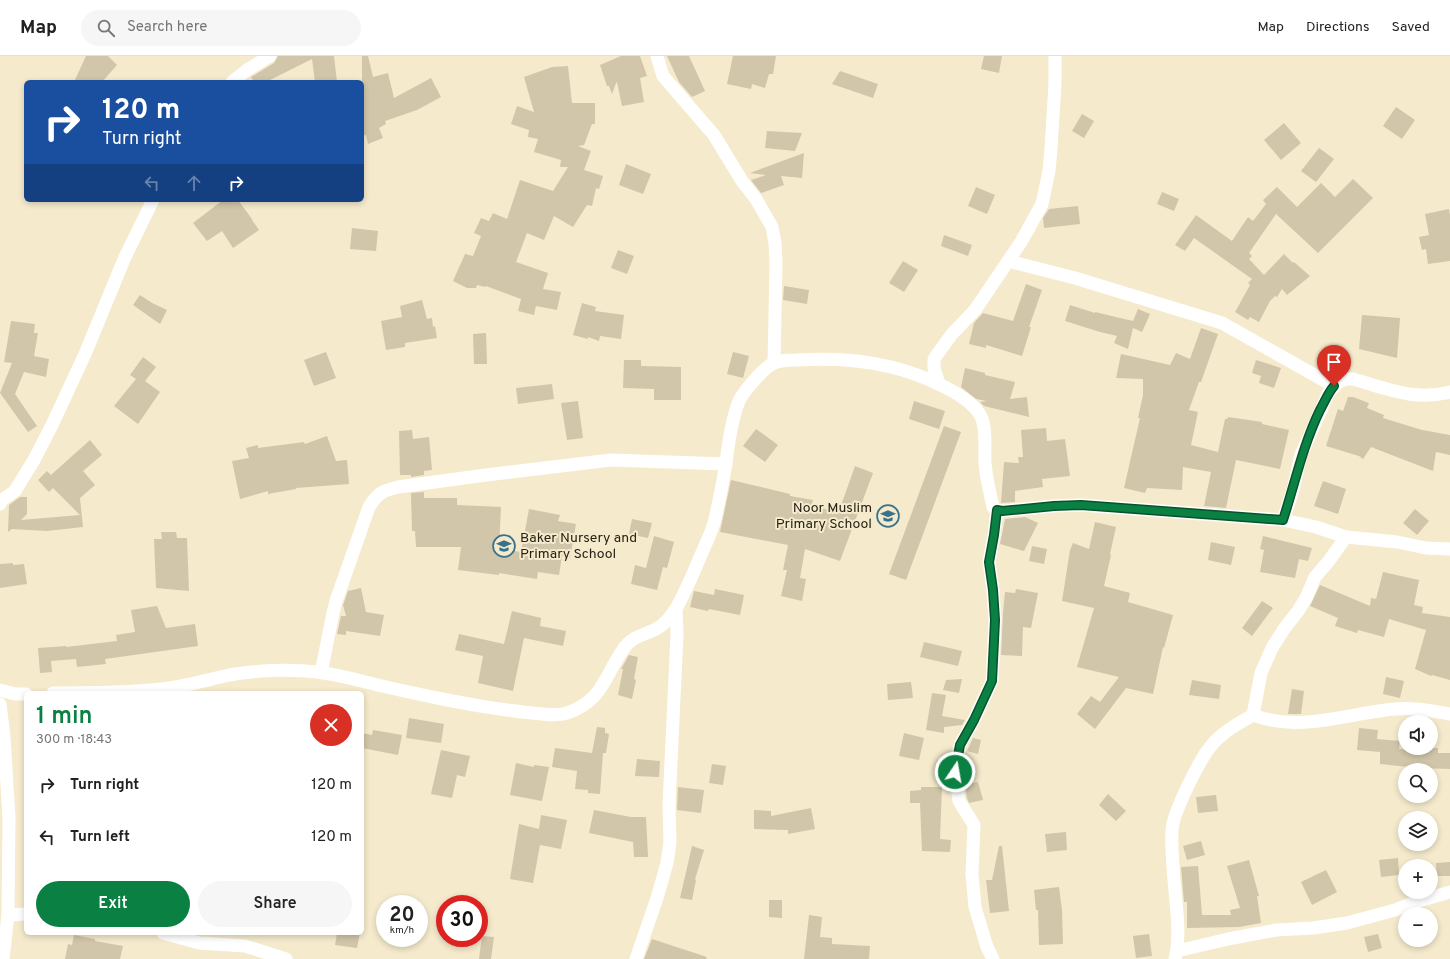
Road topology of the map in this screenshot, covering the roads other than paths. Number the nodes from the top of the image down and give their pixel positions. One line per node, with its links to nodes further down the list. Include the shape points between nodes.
1 (270, 56): 4 (street)
2 (657, 56): 7 (street, via 663,76 714,134 772,228 776,264)
3 (1055, 56): 6 (street, via 1051,148 1045,193 1036,216)
4 (234, 80)
5 (152, 202): 12 (street, via 125,257 85,354 34,460 14,491)
6 (1008, 261): 8 (street, via 974,310 936,356 934,368); 9 (street, via 1075,278 1222,323)
7 (774, 363): 8 (street, via 821,358 868,362 914,373); 11 (street, via 748,387 739,400 731,429)
8 (939, 384): 13 (street, via 973,405 981,416 984,428 985,467 993,507)
9 (1334, 386): 10 (street, via 1347,379 1353,379 1416,396); 14 (street, via 1301,455)
10 (1450, 392)
11 (726, 464): 17 (street, via 711,530); 18 (street, via 611,460 493,474 384,491 376,496 369,507 336,601)
12 (0, 504)
13 (997, 510): 14 (street, via 1081,505); 34 (street, via 989,562 995,620 992,681 960,745 955,772 958,801 974,825 972,874 975,908)
14 (1283, 520): 15 (street)
15 (1346, 536): 16 (street); 24 (street, via 1315,577 1306,598 1272,648 1261,673)
16 (1450, 549)
17 (676, 610): 18 (street, via 660,627 631,640 594,697 576,709 561,714 538,714 478,706); 33 (street, via 670,842 657,898)
18 (321, 673): 20 (street, via 293,671 230,675 196,684)
19 (0, 690): 21 (street)
20 (132, 691)
21 (24, 694)
22 (0, 704): 25 (street)
23 (1450, 714): 24 (street, via 1412,708 1305,722 1280,721)
24 (1253, 715): 30 (street, via 1211,745 1186,790 1172,830 1178,918)
25 (4, 787): 28 (street, via 9,817)
26 (1450, 892): 30 (street, via 1347,922 1228,938)
27 (24, 914): 28 (street)
28 (8, 915): 31 (street)
29 (170, 935): 32 (street, via 198,943 245,946)
30 (1176, 955)
31 (3, 959)
32 (286, 959)
33 (636, 959)
34 (993, 959)

